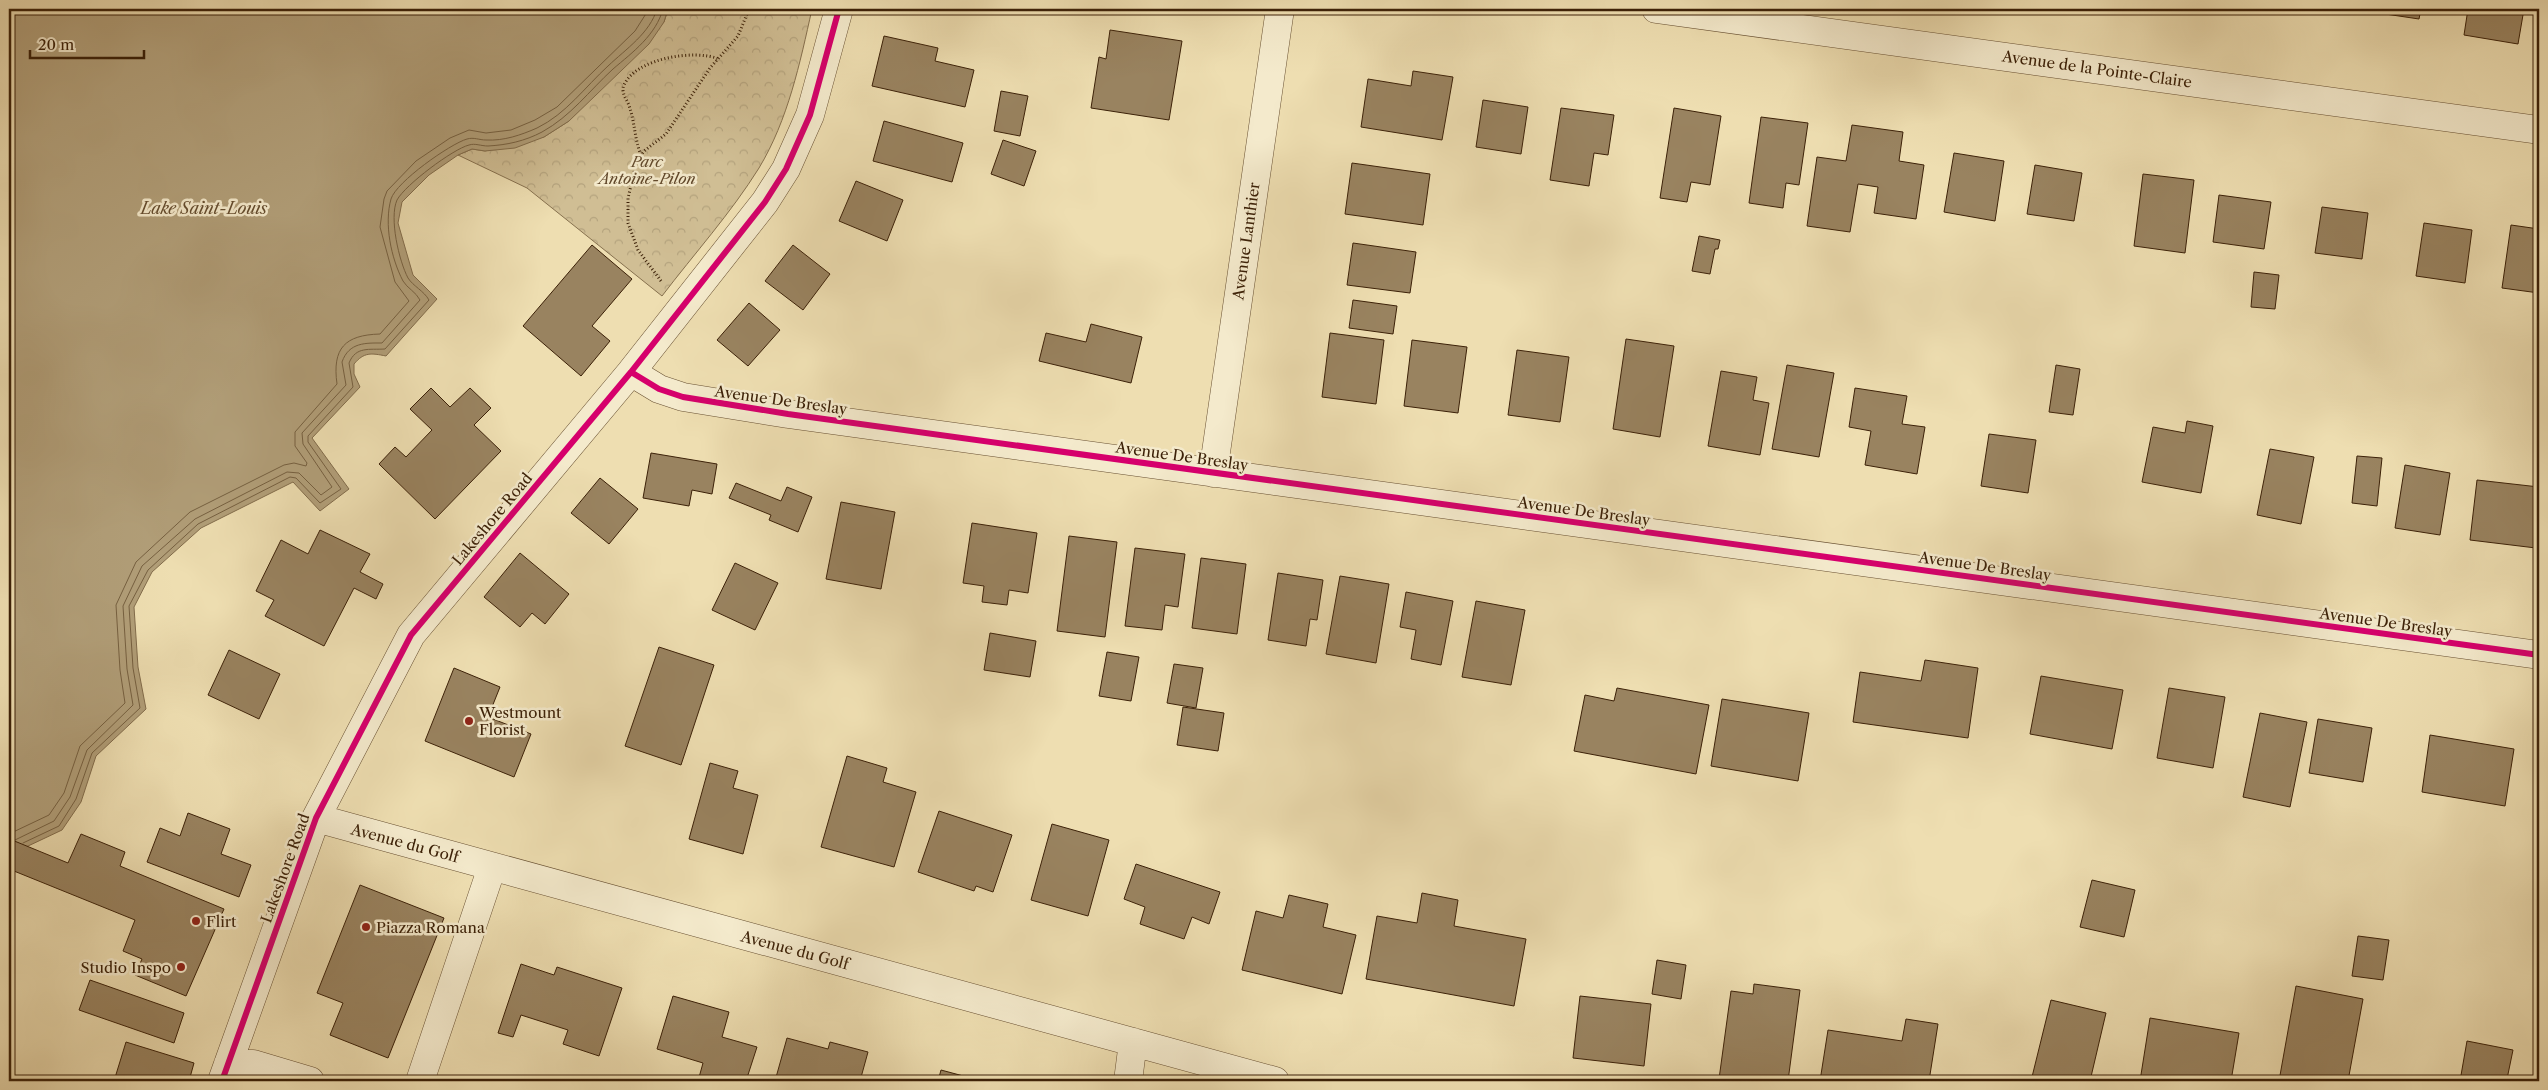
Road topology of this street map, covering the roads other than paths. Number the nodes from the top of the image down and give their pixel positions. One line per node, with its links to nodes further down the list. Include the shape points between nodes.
1 (839, 9): 5 (street, Lakeshore Road, via 810,116 786,169 751,220)
2 (1280, 9): 6 (street, Avenue Lanthier)
3 (1656, 9): 4 (street, Avenue de la Pointe-Claire)
4 (2539, 130)
5 (631, 372): 6 (street, Avenue De Breslay, via 664,392 708,402); 8 (street, Lakeshore Road, via 411,635)
6 (1213, 473): 7 (street, Avenue De Breslay)
7 (2539, 655)
8 (316, 818): 9 (street, Avenue du Golf); 11 (street, Lakeshore Road)
9 (492, 867): 10 (street, Avenue du Golf); 13 (street)
10 (1133, 1042): 14 (street); 15 (street, Avenue du Golf)
11 (225, 1073): 12 (street, via 253,1064)
12 (310, 1081)
13 (420, 1081)
14 (1128, 1081)
15 (1275, 1081)

